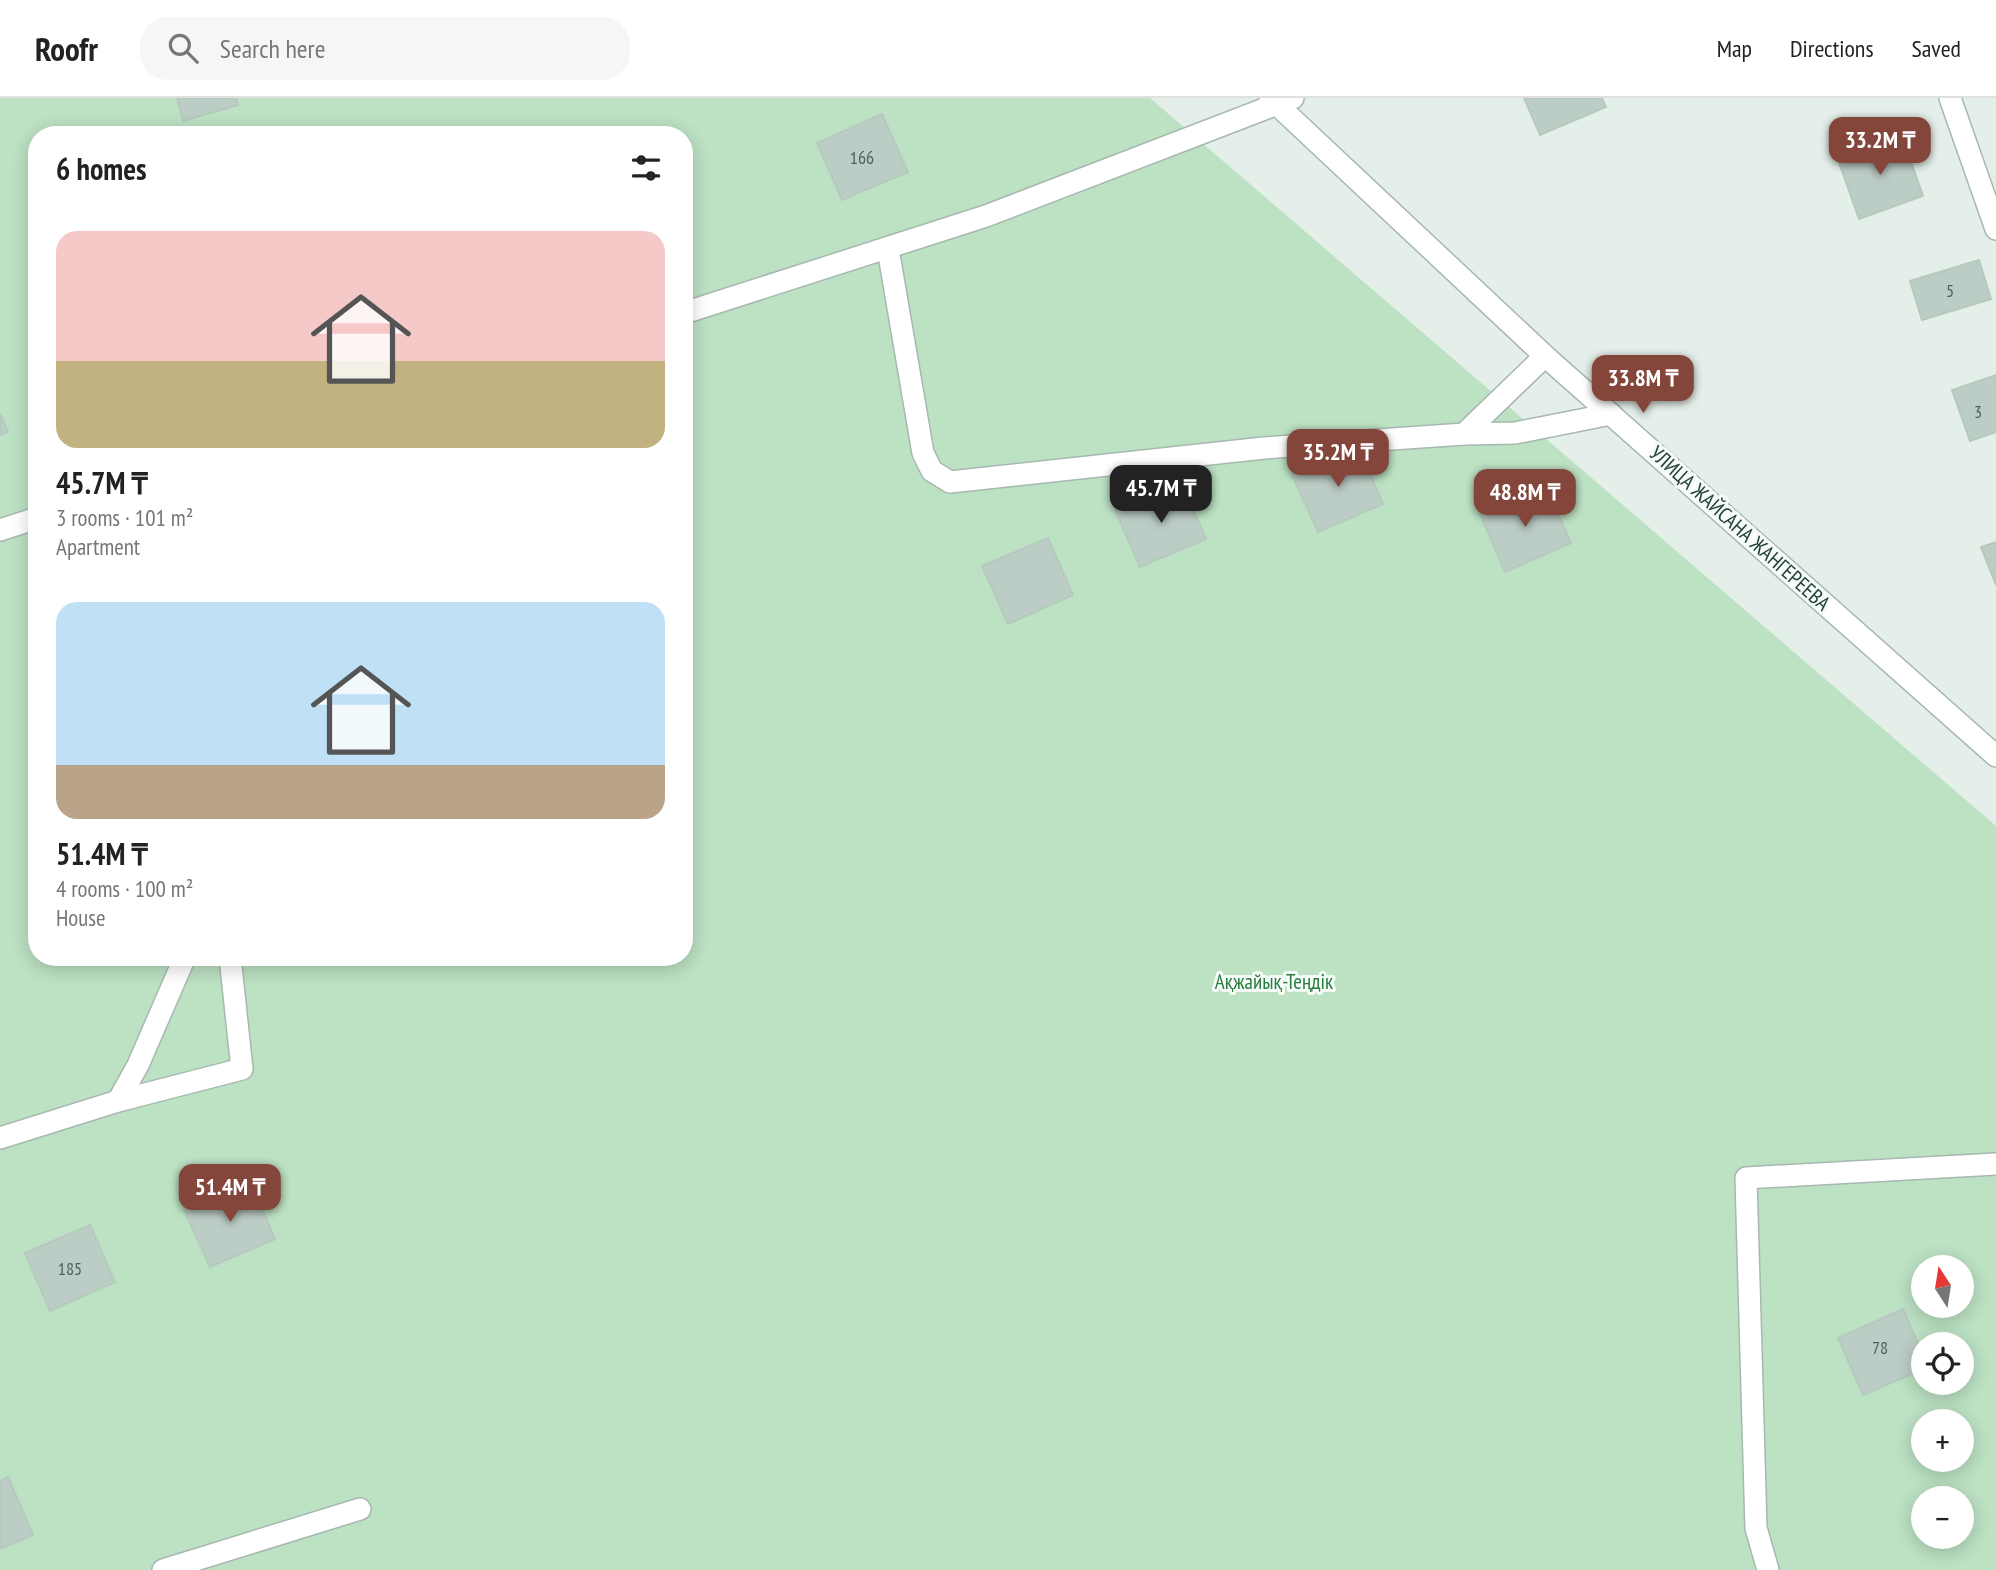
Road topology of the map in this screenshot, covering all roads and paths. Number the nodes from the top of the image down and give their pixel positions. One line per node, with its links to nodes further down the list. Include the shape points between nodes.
1 (1950, 98): 3 (street)
2 (1280, 100): 4 (street, via 998,211); 6 (street, УЛИЦА ЖАЙСАНА ЖАНГЕРЕЕВА)
3 (1996, 229)
4 (888, 249): 5 (street); 8 (street, via 923,453 932,471 950,482 1264,448)
5 (693, 310)
6 (1545, 356): 7 (street, УЛИЦА ЖАЙСАНА ЖАНГЕРЕЕВА); 8 (street)
7 (1611, 414): 8 (street, via 1515,433); 11 (street, УЛИЦА ЖАЙСАНА ЖАНГЕРЕЕВА)
8 (1464, 434)
9 (28, 522): 10 (street)
10 (0, 530)
11 (1996, 756)
12 (181, 966): 14 (street)
13 (231, 966): 14 (street, via 242,1069)
14 (118, 1101): 15 (street)
15 (0, 1138)
16 (1996, 1164): 19 (street, via 1746,1178 1756,1528)
17 (360, 1509): 18 (street)
18 (163, 1570)
19 (1768, 1570)

